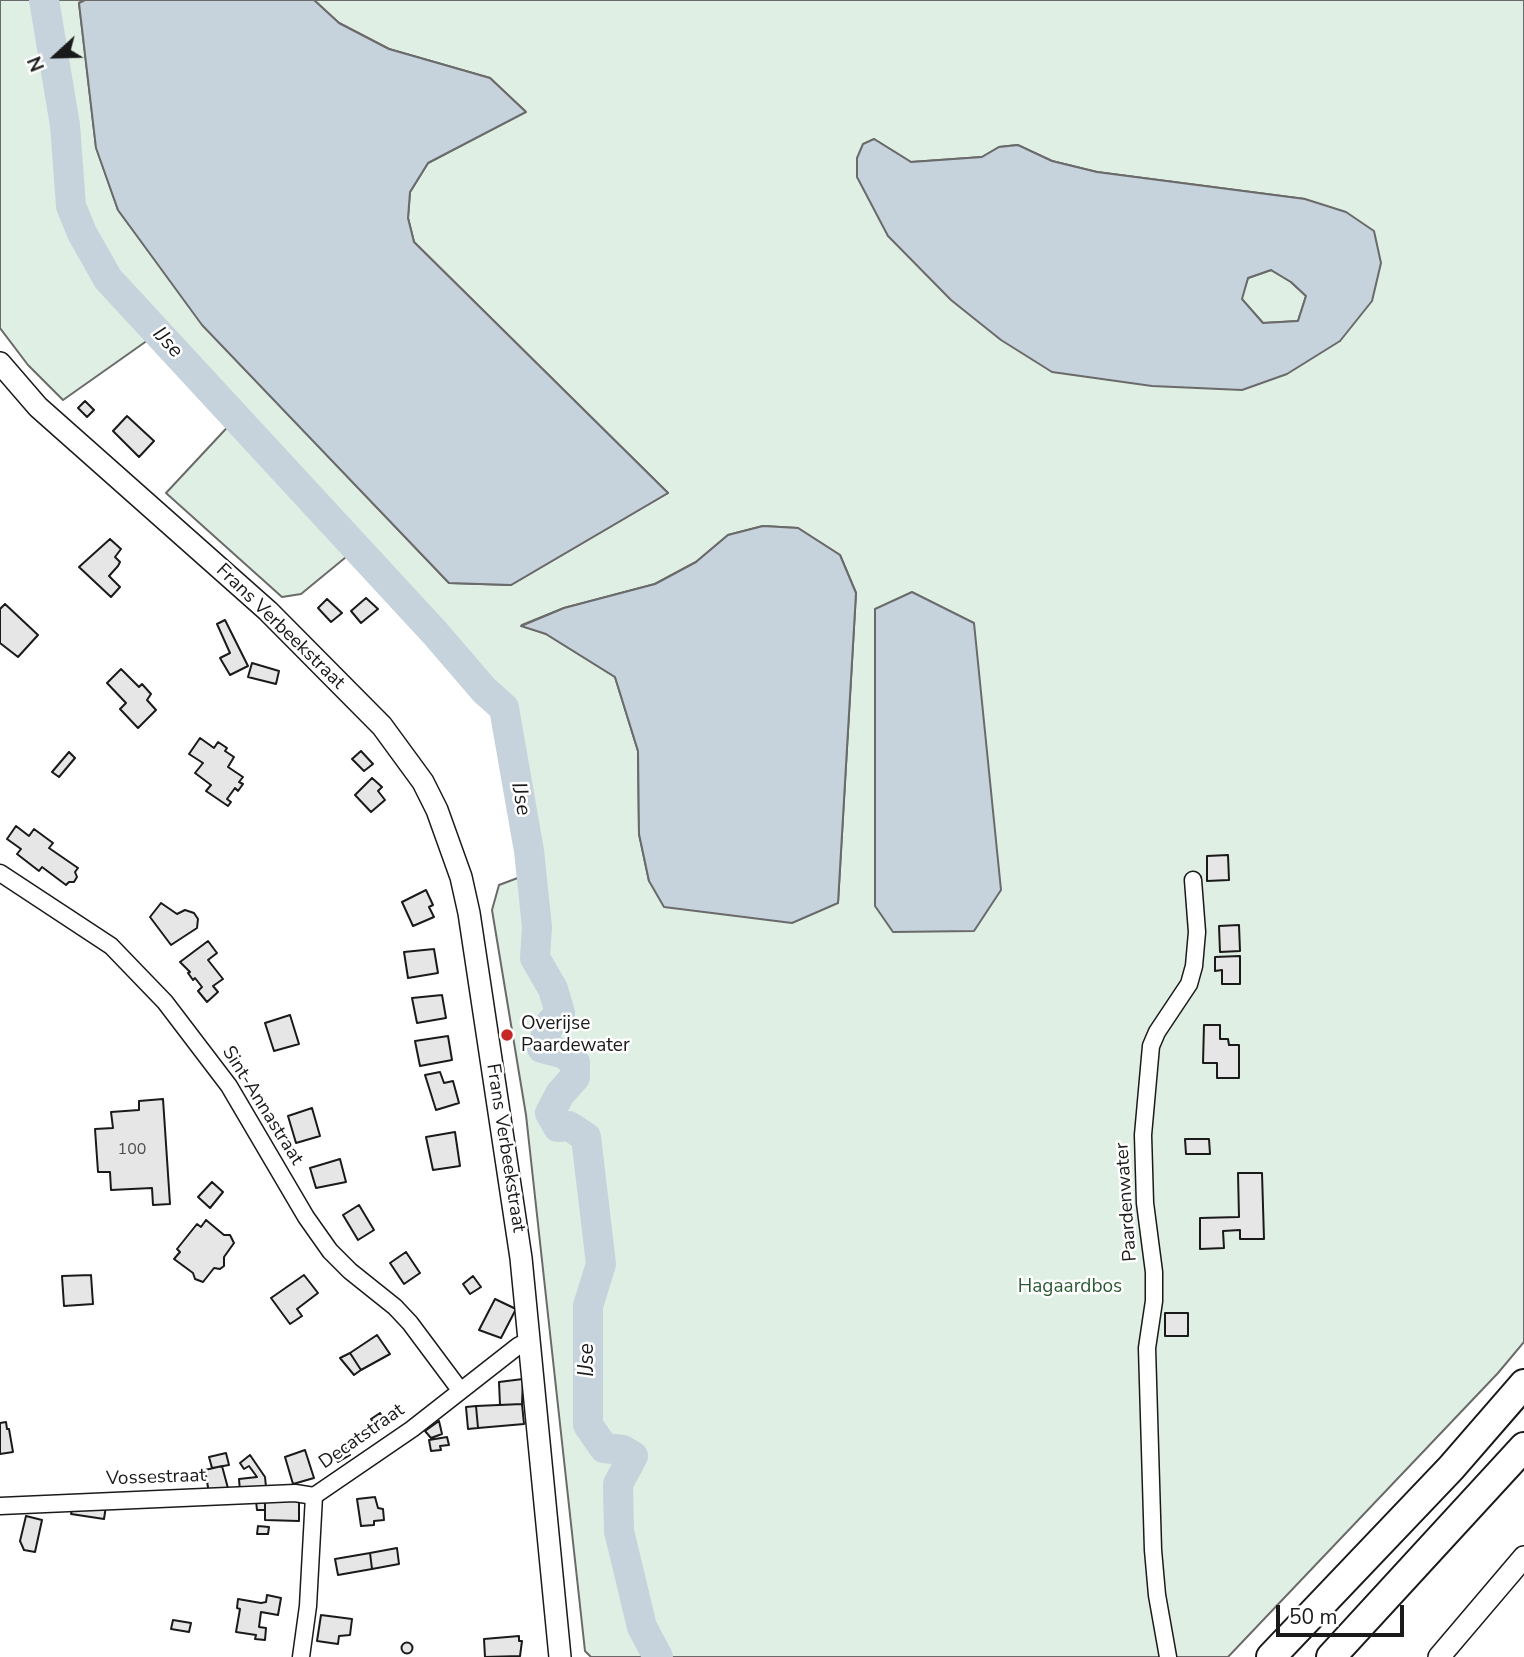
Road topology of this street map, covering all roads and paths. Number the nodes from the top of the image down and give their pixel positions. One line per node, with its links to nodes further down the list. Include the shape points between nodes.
1 (0, 363): 4 (main road, Frans Verbeekstraat, via 38,407 268,611 382,726 423,782 449,840 469,913)
2 (0, 873): 6 (street, Sint-Annastraat, via 111,946 165,1002 229,1087 330,1251 403,1315)
3 (1193, 880): 13 (street, Paardenwater, via 1194,966 1189,984 1152,1046 1143,1135 1154,1272 1147,1349 1153,1550)
4 (530, 1340): 6 (street, Decatstraat); 12 (main road, Frans Verbeekstraat)
5 (1524, 1384): 14 (highway, via 1451,1468)
6 (460, 1390): 8 (street, Decatstraat)
7 (1524, 1447): 15 (highway)
8 (314, 1496): 9 (street, Vossestraat, via 295,1493); 11 (street, Decatstraat)
9 (0, 1506)
10 (1524, 1557): 16 (main road)
11 (301, 1657)
12 (560, 1657)
13 (1168, 1657)
14 (1271, 1657)
15 (1331, 1657)
16 (1440, 1657)

